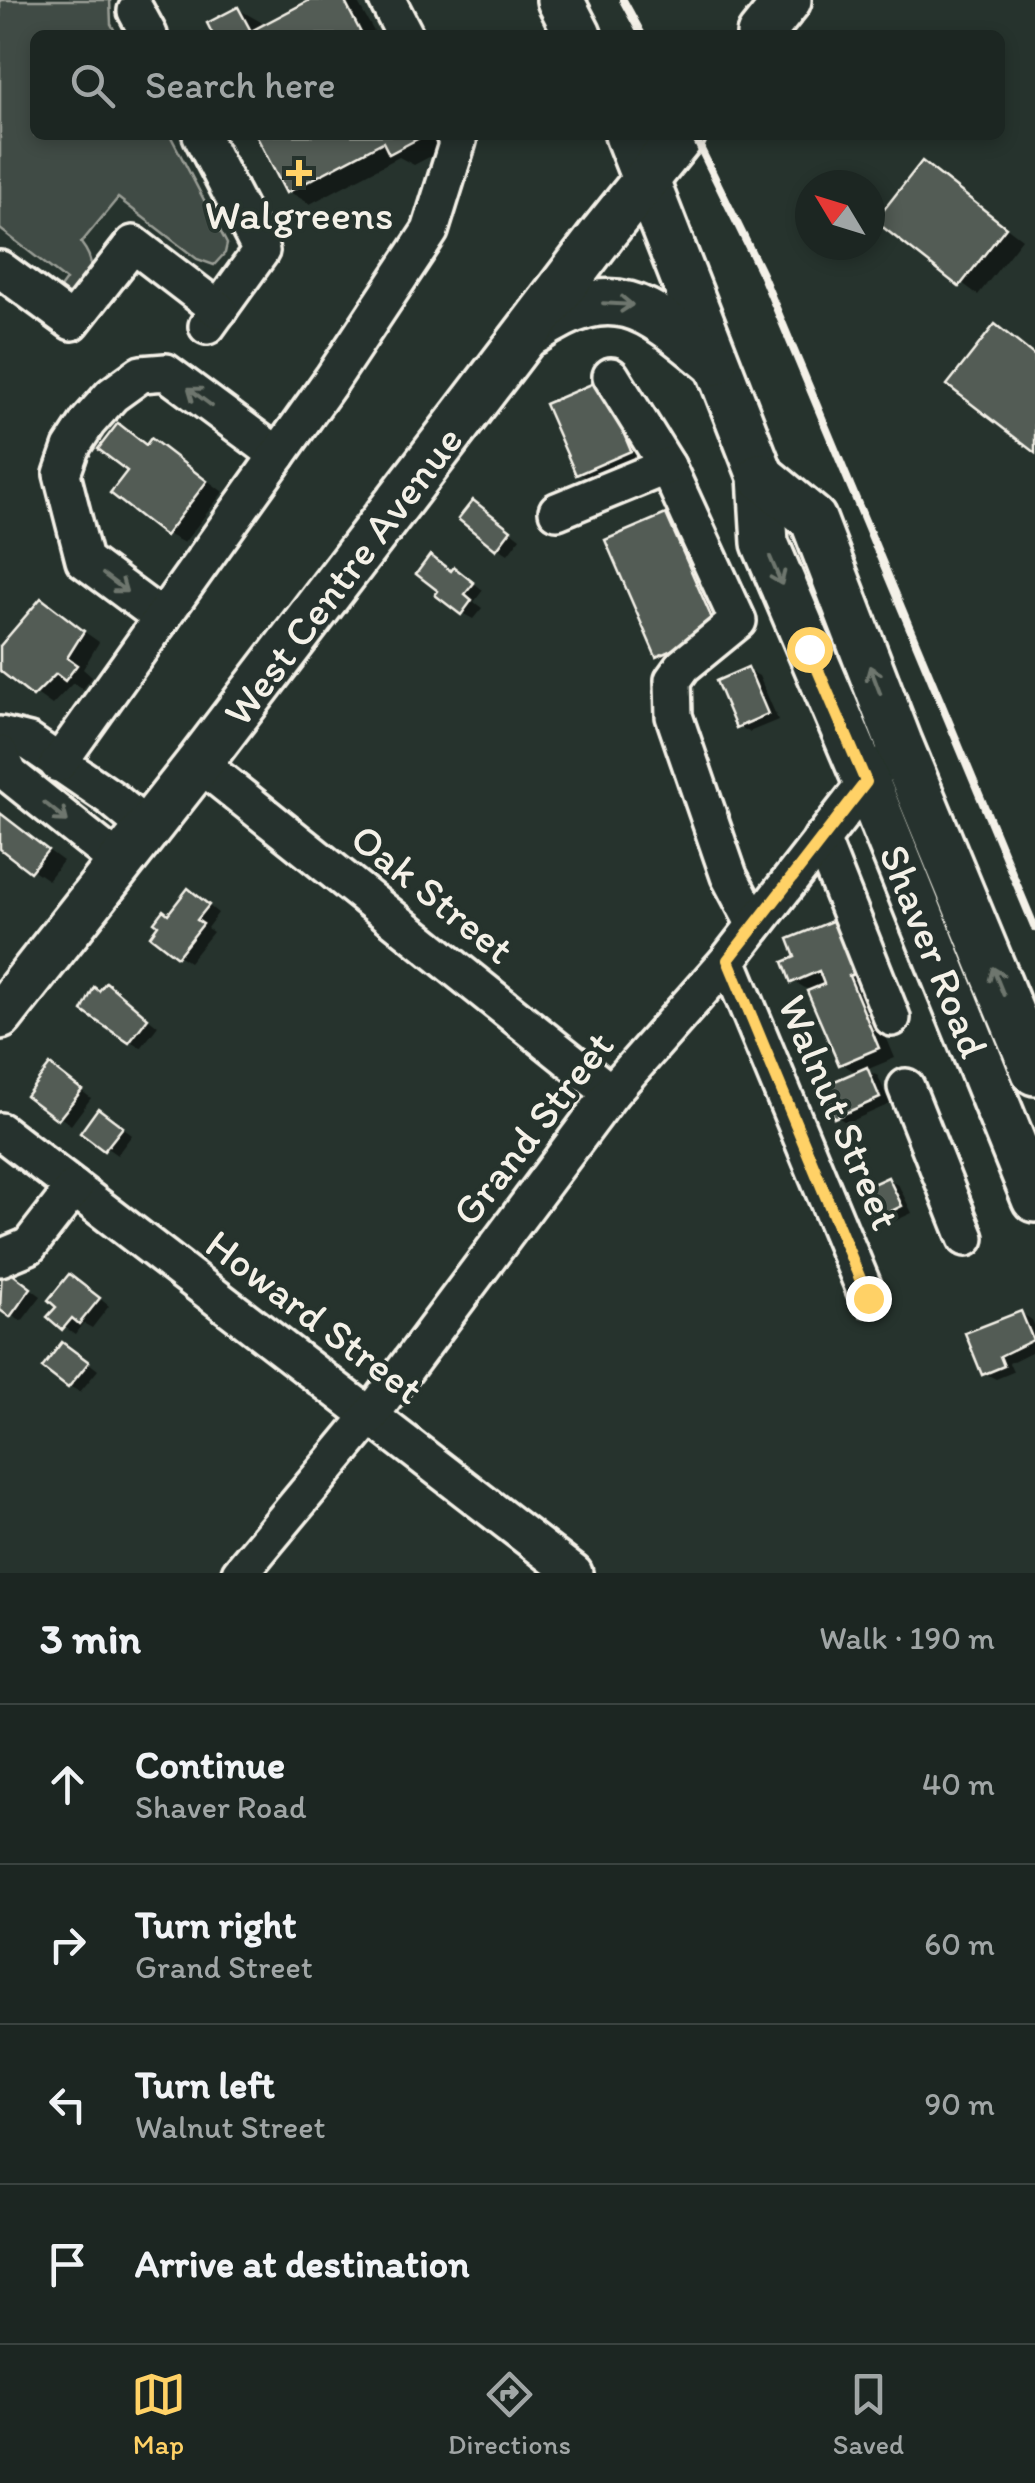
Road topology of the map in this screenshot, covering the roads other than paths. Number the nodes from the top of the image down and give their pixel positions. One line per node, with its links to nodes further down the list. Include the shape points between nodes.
1 (387, 0): 4 (street)
2 (560, 0): 5 (main road)
3 (788, 0): 6 (main road)
4 (402, 30)
5 (575, 30)
6 (764, 30)
7 (204, 140): 12 (street, via 261,252 213,318 133,244 72,322)
8 (457, 140): 16 (street, via 430,231)
9 (630, 140): 11 (main road, Shaver Road)
10 (678, 140): 11 (main road, West Centre Avenue)
11 (646, 179): 13 (main road, West Centre Avenue); 14 (main road, Shaver Road)
12 (0, 269)
13 (528, 334): 14 (main road, one-way to 14, via 576,307 628,302); 24 (main road, West Centre Avenue)
14 (714, 363): 18 (main road, Shaver Road)
15 (610, 376): 17 (street)
16 (278, 455): 20 (street); 20 (street, one-way to 20, via 166,372 141,374 88,422 62,474 84,560)
17 (667, 466): 19 (street); 29 (street, via 738,621 682,666 673,680 674,716 729,876)
18 (761, 476): 22 (main road, Shaver Road, one-way to 18, via 813,519); 26 (main road, Shaver Road, one-way to 26, via 764,543)
19 (556, 512)
20 (162, 618): 25 (street)
21 (0, 736): 25 (street, via 29,742)
22 (899, 743): 26 (street, Grand Street); 33 (main road, Shaver Road, one-way to 22)
23 (0, 754): 28 (street, one-way to 28, via 10,775)
24 (199, 763): 28 (main road, West Centre Avenue); 35 (street, Oak Street)
25 (58, 764): 28 (street, via 111,798)
26 (866, 782): 27 (street, Grand Street); 38 (main road, Shaver Road)
27 (821, 840): 29 (street, Grand Street); 32 (street)
28 (134, 846): 31 (main road, West Centre Avenue)
29 (755, 925): 30 (street, Grand Street)
30 (728, 960): 35 (street, Grand Street); 41 (street, Walnut Street)
31 (0, 1016)
32 (892, 1018)
33 (1035, 1072)
34 (906, 1087): 39 (street)
35 (611, 1093): 42 (street, Grand Street)
36 (0, 1131): 37 (street, Howard Street)
37 (74, 1188): 40 (street, via 29,1246); 42 (street, Howard Street)
38 (1035, 1198)
39 (966, 1238)
40 (0, 1258)
41 (868, 1298)
42 (372, 1416): 43 (street, Grand Street); 44 (street, Howard Street)
43 (240, 1573)
44 (574, 1573)

